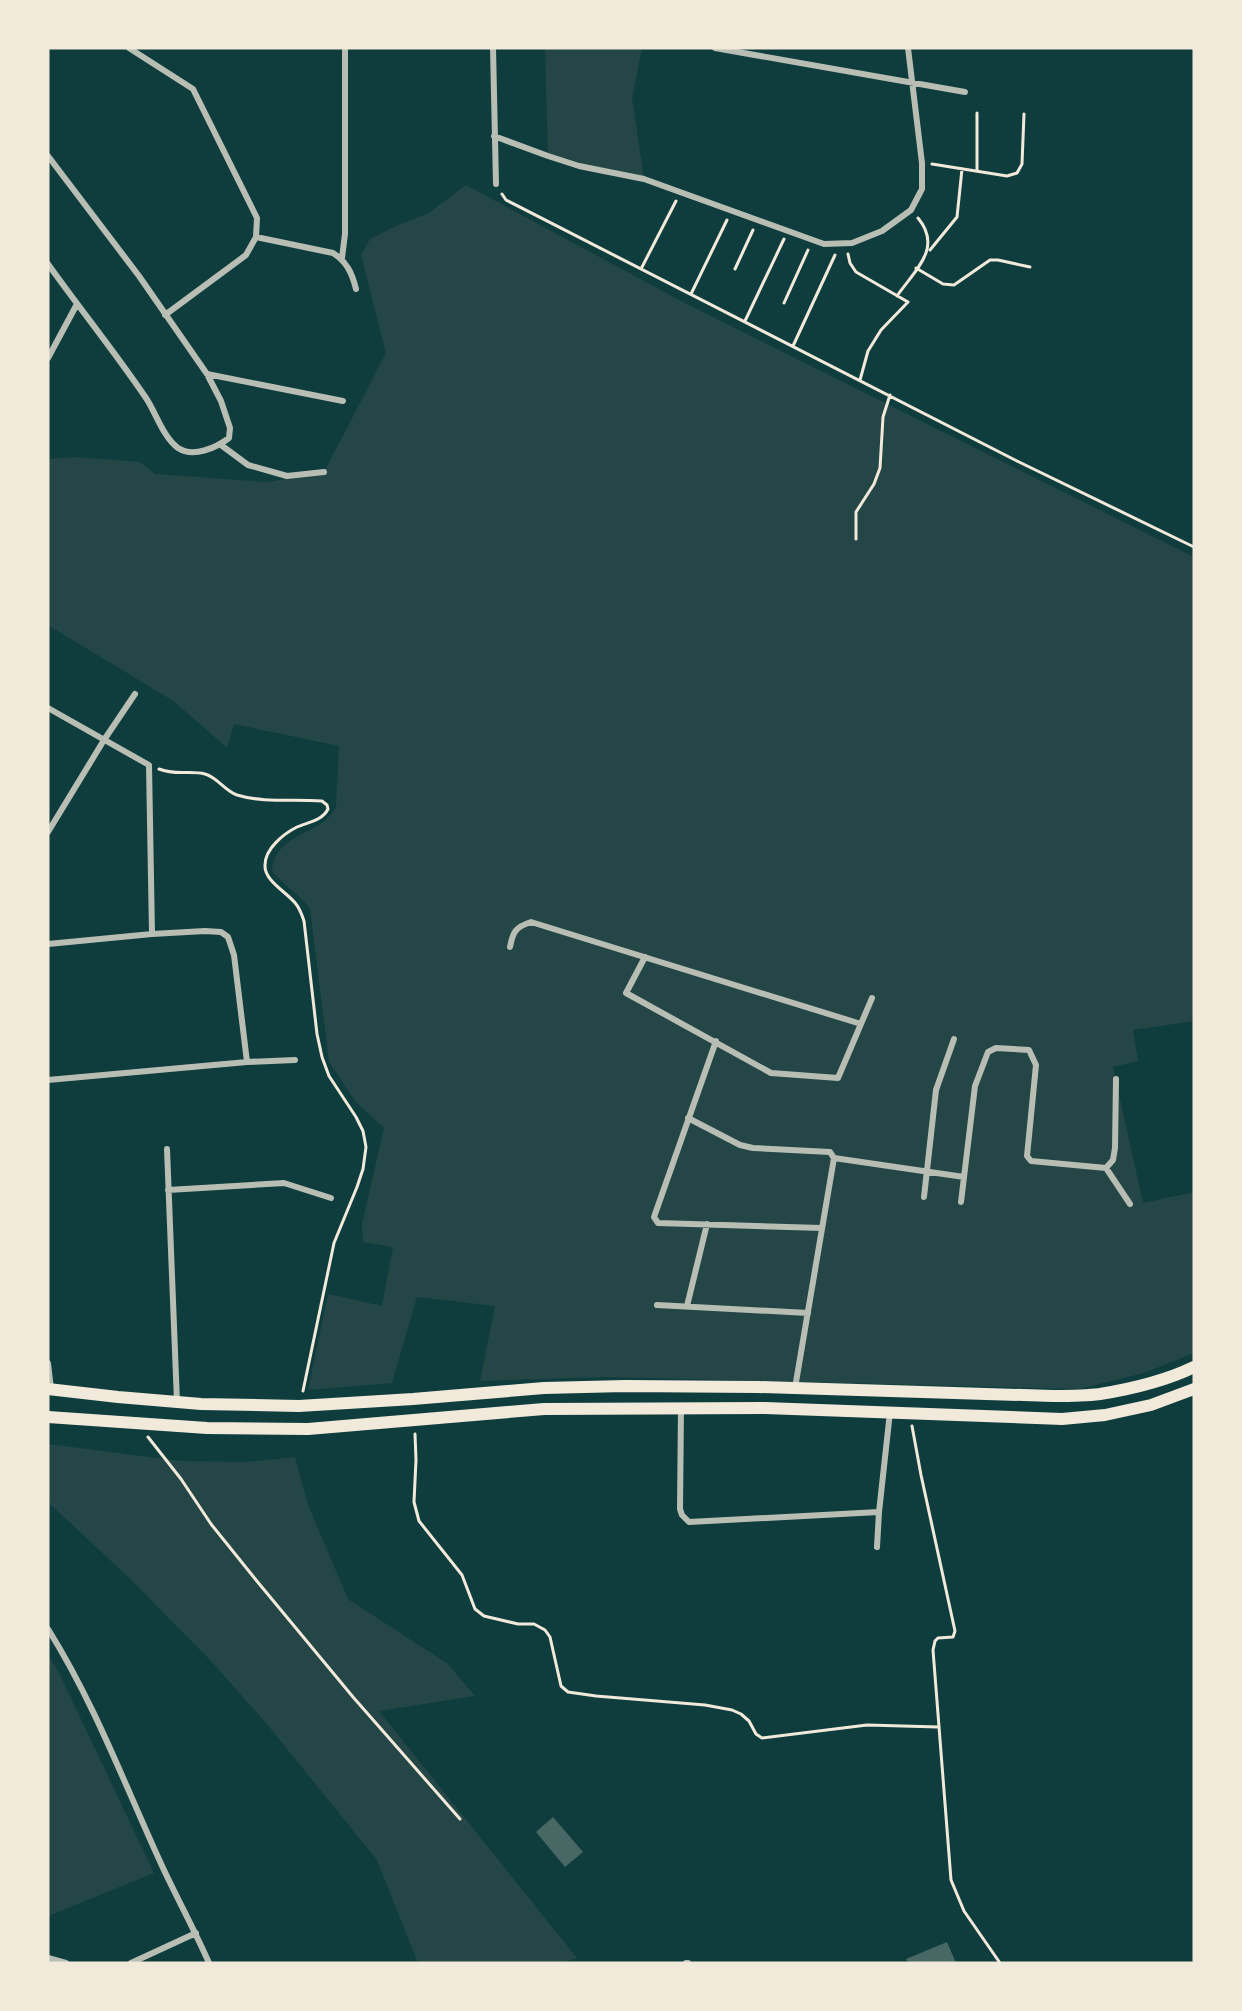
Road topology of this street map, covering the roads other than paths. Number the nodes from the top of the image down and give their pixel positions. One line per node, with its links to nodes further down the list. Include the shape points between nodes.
1 (129, 48): 11 (street, via 193,90 257,218)
2 (345, 48): 12 (street)
3 (493, 48): 8 (street)
4 (715, 48): 6 (street)
5 (908, 48): 6 (street)
6 (912, 83): 7 (street); 8 (street, via 922,189 911,210 882,231 852,243 824,244 644,179 579,166)
7 (965, 92)
8 (494, 136): 10 (street)
9 (48, 156): 16 (street)
10 (496, 184)
11 (256, 237): 12 (street); 16 (street, via 246,255)
12 (342, 258): 14 (street, via 352,272)
13 (48, 264): 15 (street)
14 (356, 289)
15 (77, 304): 17 (street); 20 (street, via 172,442 191,453)
16 (165, 315): 18 (street)
17 (48, 358)
18 (207, 374): 19 (street); 20 (street, via 230,428 229,438)
19 (343, 400)
20 (221, 445): 21 (street, via 249,465 287,476)
21 (324, 472)
22 (135, 694): 24 (street)
23 (48, 708): 24 (street)
24 (104, 740): 25 (street); 26 (street, via 149,765)
25 (48, 832)
26 (152, 934): 27 (street); 35 (street, via 205,931 221,932 228,937 234,955)
27 (48, 944)
28 (510, 947): 29 (street, via 513,932 531,922)
29 (645, 957): 31 (street); 33 (street, via 626,993)
30 (872, 998): 31 (street)
31 (861, 1024): 33 (street, via 838,1078 771,1073)
32 (954, 1039): 42 (street, via 936,1090)
33 (716, 1041): 38 (street)
34 (295, 1060): 35 (street)
35 (247, 1062): 37 (street)
36 (1116, 1079): 41 (street, via 1115,1148 1113,1160)
37 (48, 1080)
38 (688, 1118): 40 (street, via 740,1145 830,1152); 49 (street, via 654,1217 658,1223)
39 (167, 1149): 44 (street)
40 (834, 1158): 42 (street); 50 (street)
41 (1106, 1168): 43 (street, via 1031,1161 1027,1156 1034,1057 1029,1050 996,1048 988,1052 975,1086); 48 (street)
42 (928, 1172): 43 (street); 45 (street)
43 (964, 1177): 47 (street)
44 (168, 1190): 46 (street, via 284,1183); 61 (street)
45 (924, 1197)
46 (331, 1198)
47 (961, 1202)
48 (1130, 1204)
49 (707, 1224): 50 (street); 52 (street)
50 (822, 1228): 53 (street)
51 (657, 1305): 52 (street)
52 (687, 1306): 53 (street)
53 (808, 1312): 57 (street)
54 (48, 1363): 58 (street)
55 (1194, 1367): 57 (main road, via 1098,1394)
56 (544, 1388): 57 (main road); 60 (main road); 63 (main road)
57 (795, 1388)
58 (49, 1389): 61 (main road)
59 (1194, 1389): 65 (main road, via 1118,1413 1062,1419)
60 (495, 1392): 61 (main road, via 299,1406); 64 (main road)
61 (177, 1402)
62 (681, 1408): 63 (main road); 65 (main road); 67 (street, via 680,1509 689,1522)
63 (544, 1409): 64 (main road)
64 (496, 1412): 66 (main road, via 308,1429 207,1428)
65 (890, 1412): 67 (street)
66 (48, 1417)
67 (879, 1512): 68 (street)
68 (877, 1547)
69 (48, 1629): 70 (street, via 64,1654)
70 (196, 1933): 73 (street); 74 (street)
71 (48, 1958): 72 (street)
72 (66, 1963)
73 (131, 1963)
74 (209, 1963)

